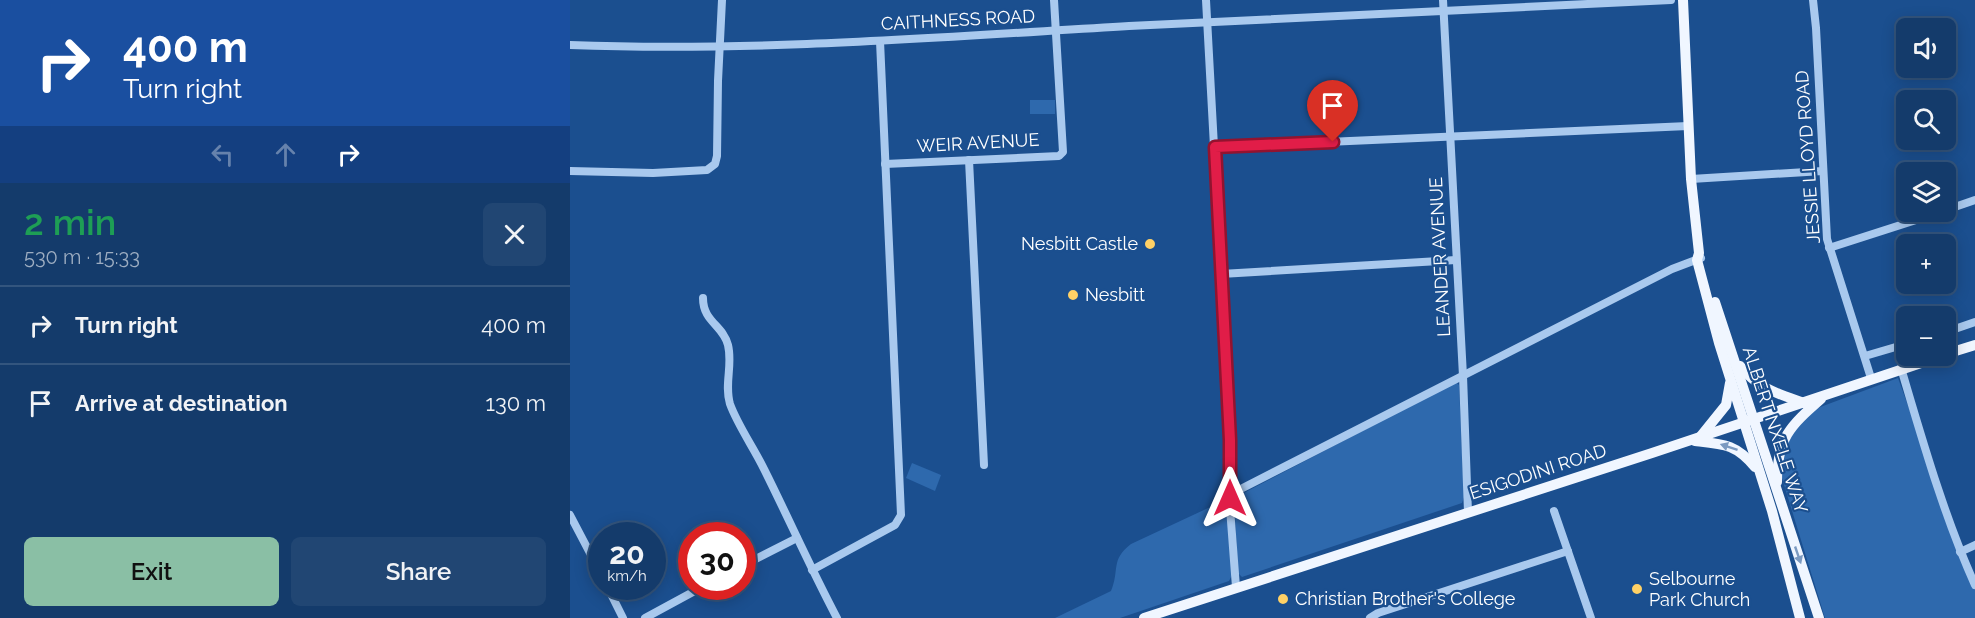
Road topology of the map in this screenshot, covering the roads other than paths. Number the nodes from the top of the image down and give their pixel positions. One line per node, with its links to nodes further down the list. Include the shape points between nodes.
1 (722, 0): 13 (street)
2 (1054, 0): 10 (street, WEIR AVENUE)
3 (1206, 0): 9 (street)
4 (1443, 0): 8 (street, LEANDER AVENUE)
5 (1671, 0): 8 (street, CAITHNESS ROAD)
6 (1683, 0): 14 (main road, ALBERT NXELE WAY)
7 (1813, 0): 20 (street, JESSIE LLOYD ROAD)
8 (1444, 11): 9 (street, CAITHNESS ROAD); 15 (street, LEANDER AVENUE)
9 (1208, 23): 10 (street, CAITHNESS ROAD); 16 (street)
10 (1056, 32): 11 (street, CAITHNESS ROAD); 17 (street, WEIR AVENUE, via 1062,152 1059,156)
11 (880, 41): 13 (street, CAITHNESS ROAD); 18 (street)
12 (570, 45): 13 (street, CAITHNESS ROAD)
13 (720, 46): 19 (street, via 717,156 712,167 653,173)
14 (1688, 126): 15 (street); 21 (main road, ALBERT NXELE WAY)
15 (1451, 136): 16 (street); 27 (street, LEANDER AVENUE)
16 (1215, 147): 28 (street)
17 (969, 160): 18 (street, WEIR AVENUE); 47 (street)
18 (885, 164): 60 (street, via 901,515 895,525)
19 (570, 171)
20 (1823, 171): 21 (street); 25 (street, JESSIE LLOYD ROAD)
21 (1691, 179): 26 (main road, ALBERT NXELE WAY)
22 (1975, 200): 23 (street)
23 (1956, 207)
24 (1910, 222): 25 (street)
25 (1829, 248): 35 (street, JESSIE LLOYD ROAD)
26 (1699, 257): 36 (main road, ALBERT NXELE WAY); 39 (street); 40 (main road, ALBERT NXELE WAY)
27 (1456, 260): 28 (street); 39 (street, LEANDER AVENUE)
28 (1221, 274): 50 (street)
29 (703, 298): 54 (street, via 706,315 729,347 727,385 731,407)
30 (1975, 322): 31 (street)
31 (1956, 329)
32 (1975, 345): 34 (main road, ESIGODINI ROAD)
33 (1896, 347): 35 (street)
34 (1956, 351)
35 (1865, 356): 41 (street, JESSIE LLOYD ROAD)
36 (1736, 361): 43 (main road, via 1768,391); 44 (main road, ALBERT NXELE WAY)
37 (1908, 366): 38 (main road, ESIGODINI ROAD)
38 (1901, 368): 41 (main road, ESIGODINI ROAD); 58 (street)
39 (1463, 376): 50 (street); 52 (street, LEANDER AVENUE)
40 (1731, 376): 44 (main road, ALBERT NXELE WAY); 45 (main road, via 1726,405)
41 (1871, 378): 42 (main road, ESIGODINI ROAD)
42 (1825, 395): 43 (main road, ESIGODINI ROAD); 49 (main road, via 1795,422 1784,439 1777,465)
43 (1803, 403): 44 (main road, ESIGODINI ROAD)
44 (1749, 421): 45 (main road, ESIGODINI ROAD); 48 (main road, ALBERT NXELE WAY); 49 (main road, ALBERT NXELE WAY)
45 (1701, 437): 46 (main road, ESIGODINI ROAD)
46 (1688, 441): 48 (main road, one-way to 46, via 1746,456 1730,446); 52 (main road, ESIGODINI ROAD)
47 (984, 465)
48 (1759, 472): 71 (main road, ALBERT NXELE WAY)
49 (1777, 493): 72 (main road, ALBERT NXELE WAY, one-way to 72)
50 (1229, 495): 62 (street)
51 (1554, 511): 57 (street)
52 (1468, 512): 62 (main road, ESIGODINI ROAD)
53 (570, 515): 56 (street)
54 (797, 538): 59 (street); 60 (street)
55 (1975, 545): 58 (street)
56 (588, 549)
57 (1568, 551): 69 (street); 70 (street)
58 (1960, 552): 61 (street)
59 (756, 559)
60 (812, 570): 67 (street)
61 (1975, 585)
62 (1236, 587): 68 (main road, ESIGODINI ROAD)
63 (614, 600): 65 (street)
64 (678, 600): 66 (street)
65 (623, 618)
66 (645, 618)
67 (837, 618)
68 (1144, 618)
69 (1370, 618)
70 (1591, 618)
71 (1800, 618)
72 (1819, 618)

